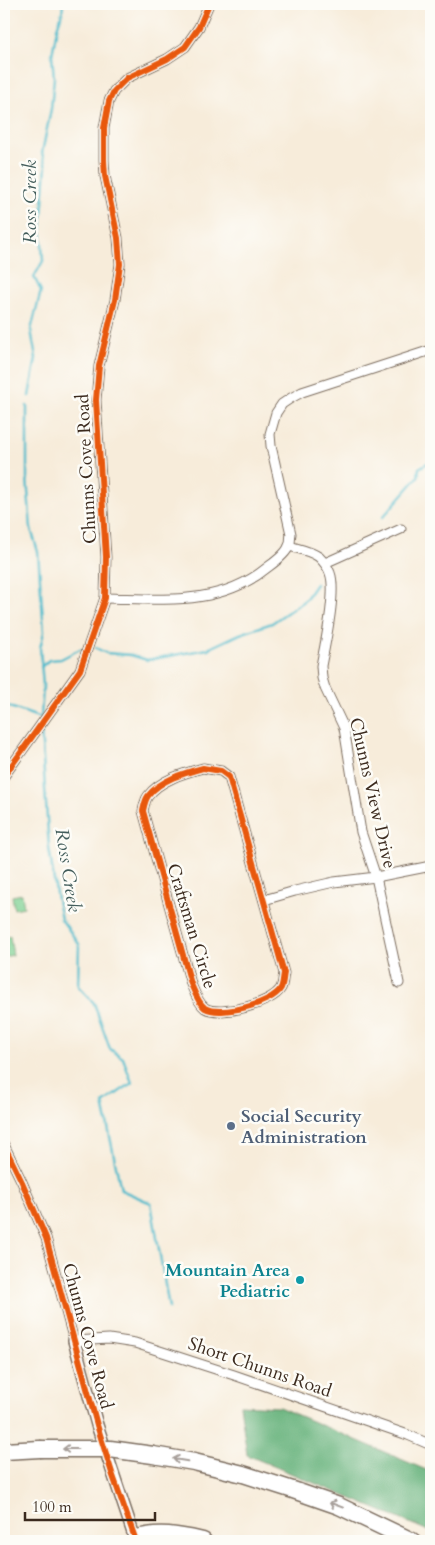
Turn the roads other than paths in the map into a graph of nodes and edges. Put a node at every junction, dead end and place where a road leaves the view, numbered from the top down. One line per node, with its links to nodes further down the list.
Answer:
1 (209, 4): 6 (street, Chunns Cove Road)
2 (431, 350): 4 (street)
3 (401, 529): 5 (street)
4 (289, 546): 5 (street); 6 (street)
5 (325, 563): 9 (street, Chunns View Drive)
6 (105, 598): 7 (street, Chunns Cove Road)
7 (4, 776)
8 (431, 866): 9 (street)
9 (376, 877): 10 (street); 11 (street, Chunns View Drive)
10 (264, 900): 10 (street, Craftsman Circle)
11 (399, 984)
12 (4, 1145): 13 (street, Chunns Cove Road)
13 (74, 1341): 14 (street, Short Chunns Road); 17 (street, Chunns Cove Road)
14 (431, 1445)
15 (4, 1451): 16 (highway, one-way to 15, bridge)
16 (380, 1526): 19 (highway); 20 (highway)
17 (135, 1539): 18 (highway)
18 (203, 1541)
19 (398, 1541)
20 (412, 1541)

